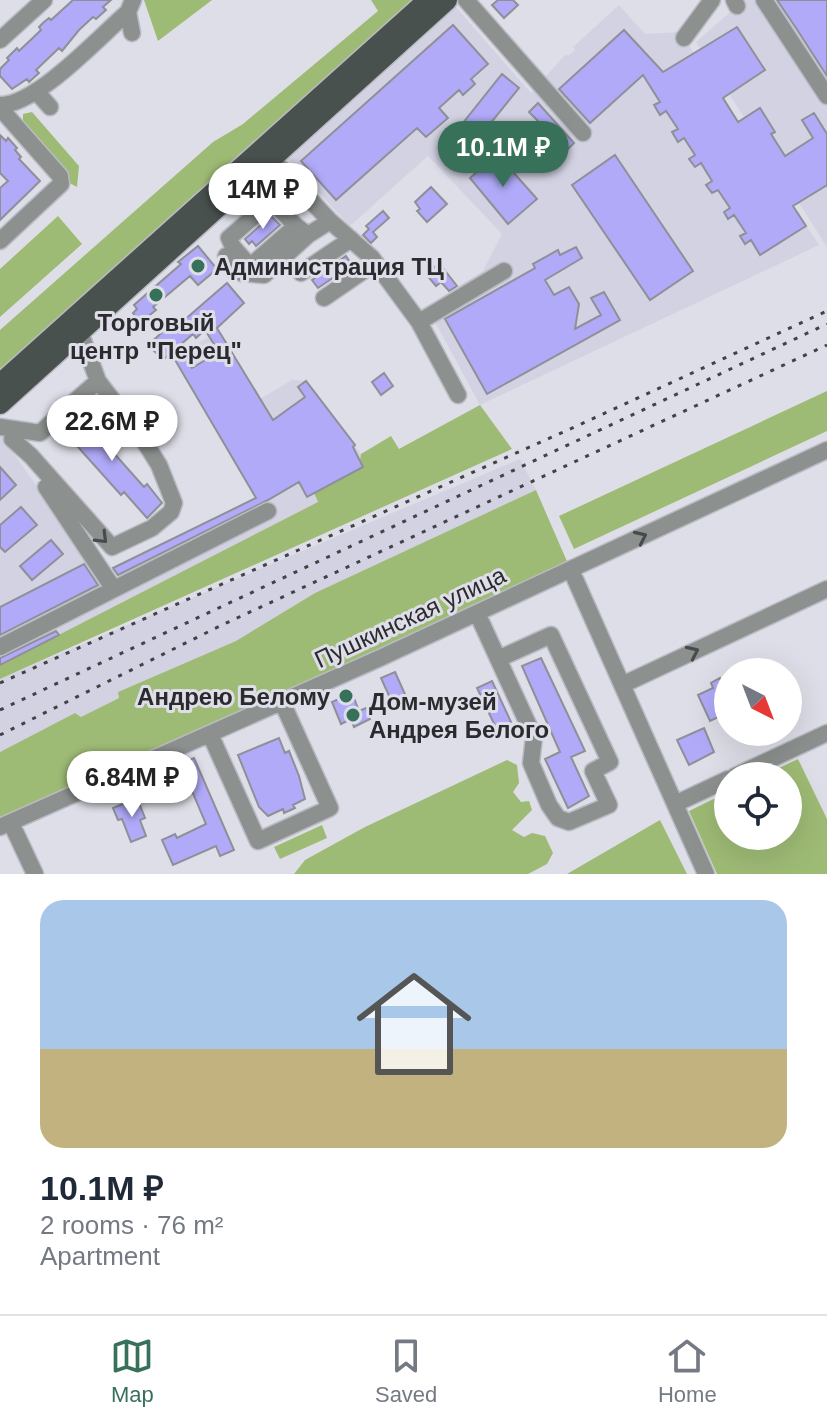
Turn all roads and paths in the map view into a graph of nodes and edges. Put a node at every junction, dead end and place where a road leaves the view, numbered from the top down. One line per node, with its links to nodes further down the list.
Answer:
1 (44, 0): 10 (street)
2 (428, 0): 28 (main road)
3 (447, 0): 16 (main road)
4 (466, 0): 15 (street)
5 (712, 0): 9 (street)
6 (764, 0): 12 (street)
7 (131, 6): 8 (street); 11 (street)
8 (132, 33)
9 (684, 38)
10 (0, 40)
11 (36, 91): 13 (street); 14 (street)
12 (827, 96)
13 (0, 107): 22 (street)
14 (50, 107)
15 (583, 133)
16 (272, 159): 17 (street); 28 (main road)
17 (293, 182): 18 (street); 19 (street)
18 (272, 201): 20 (street); 20 (street)
19 (330, 221): 20 (street); 21 (street)
20 (302, 231)
21 (351, 239): 23 (street); 25 (street)
22 (0, 241)
23 (375, 263): 26 (street); 27 (street)
24 (504, 271): 27 (street)
25 (301, 273)
26 (324, 298)
27 (419, 322): 31 (street)
28 (75, 327): 29 (street); 30 (main road); 32 (main road)
29 (98, 381): 33 (street); 33 (street, one-way to 29)
30 (0, 384)
31 (458, 395)
32 (0, 404)
33 (5, 431): 37 (street)
34 (827, 450): 36 (street, Пушкинская улица, one-way to 34)
35 (268, 511): 37 (street)
36 (571, 570): 39 (street, Пушкинская улица); 42 (street)
37 (113, 588): 40 (street)
38 (827, 589): 42 (street, one-way to 38)
39 (477, 613): 41 (street); 43 (street, Пушкинская улица)
40 (0, 647)
41 (498, 659): 41 (street)
42 (622, 685): 48 (street)
43 (282, 702): 45 (street, Пушкинская улица); 45 (street)
44 (827, 733): 46 (street)
45 (210, 734): 49 (street, Пушкинская улица)
46 (765, 762)
47 (714, 786): 48 (street)
48 (675, 804): 51 (street)
49 (6, 825): 50 (street)
50 (35, 874)
51 (706, 874)

